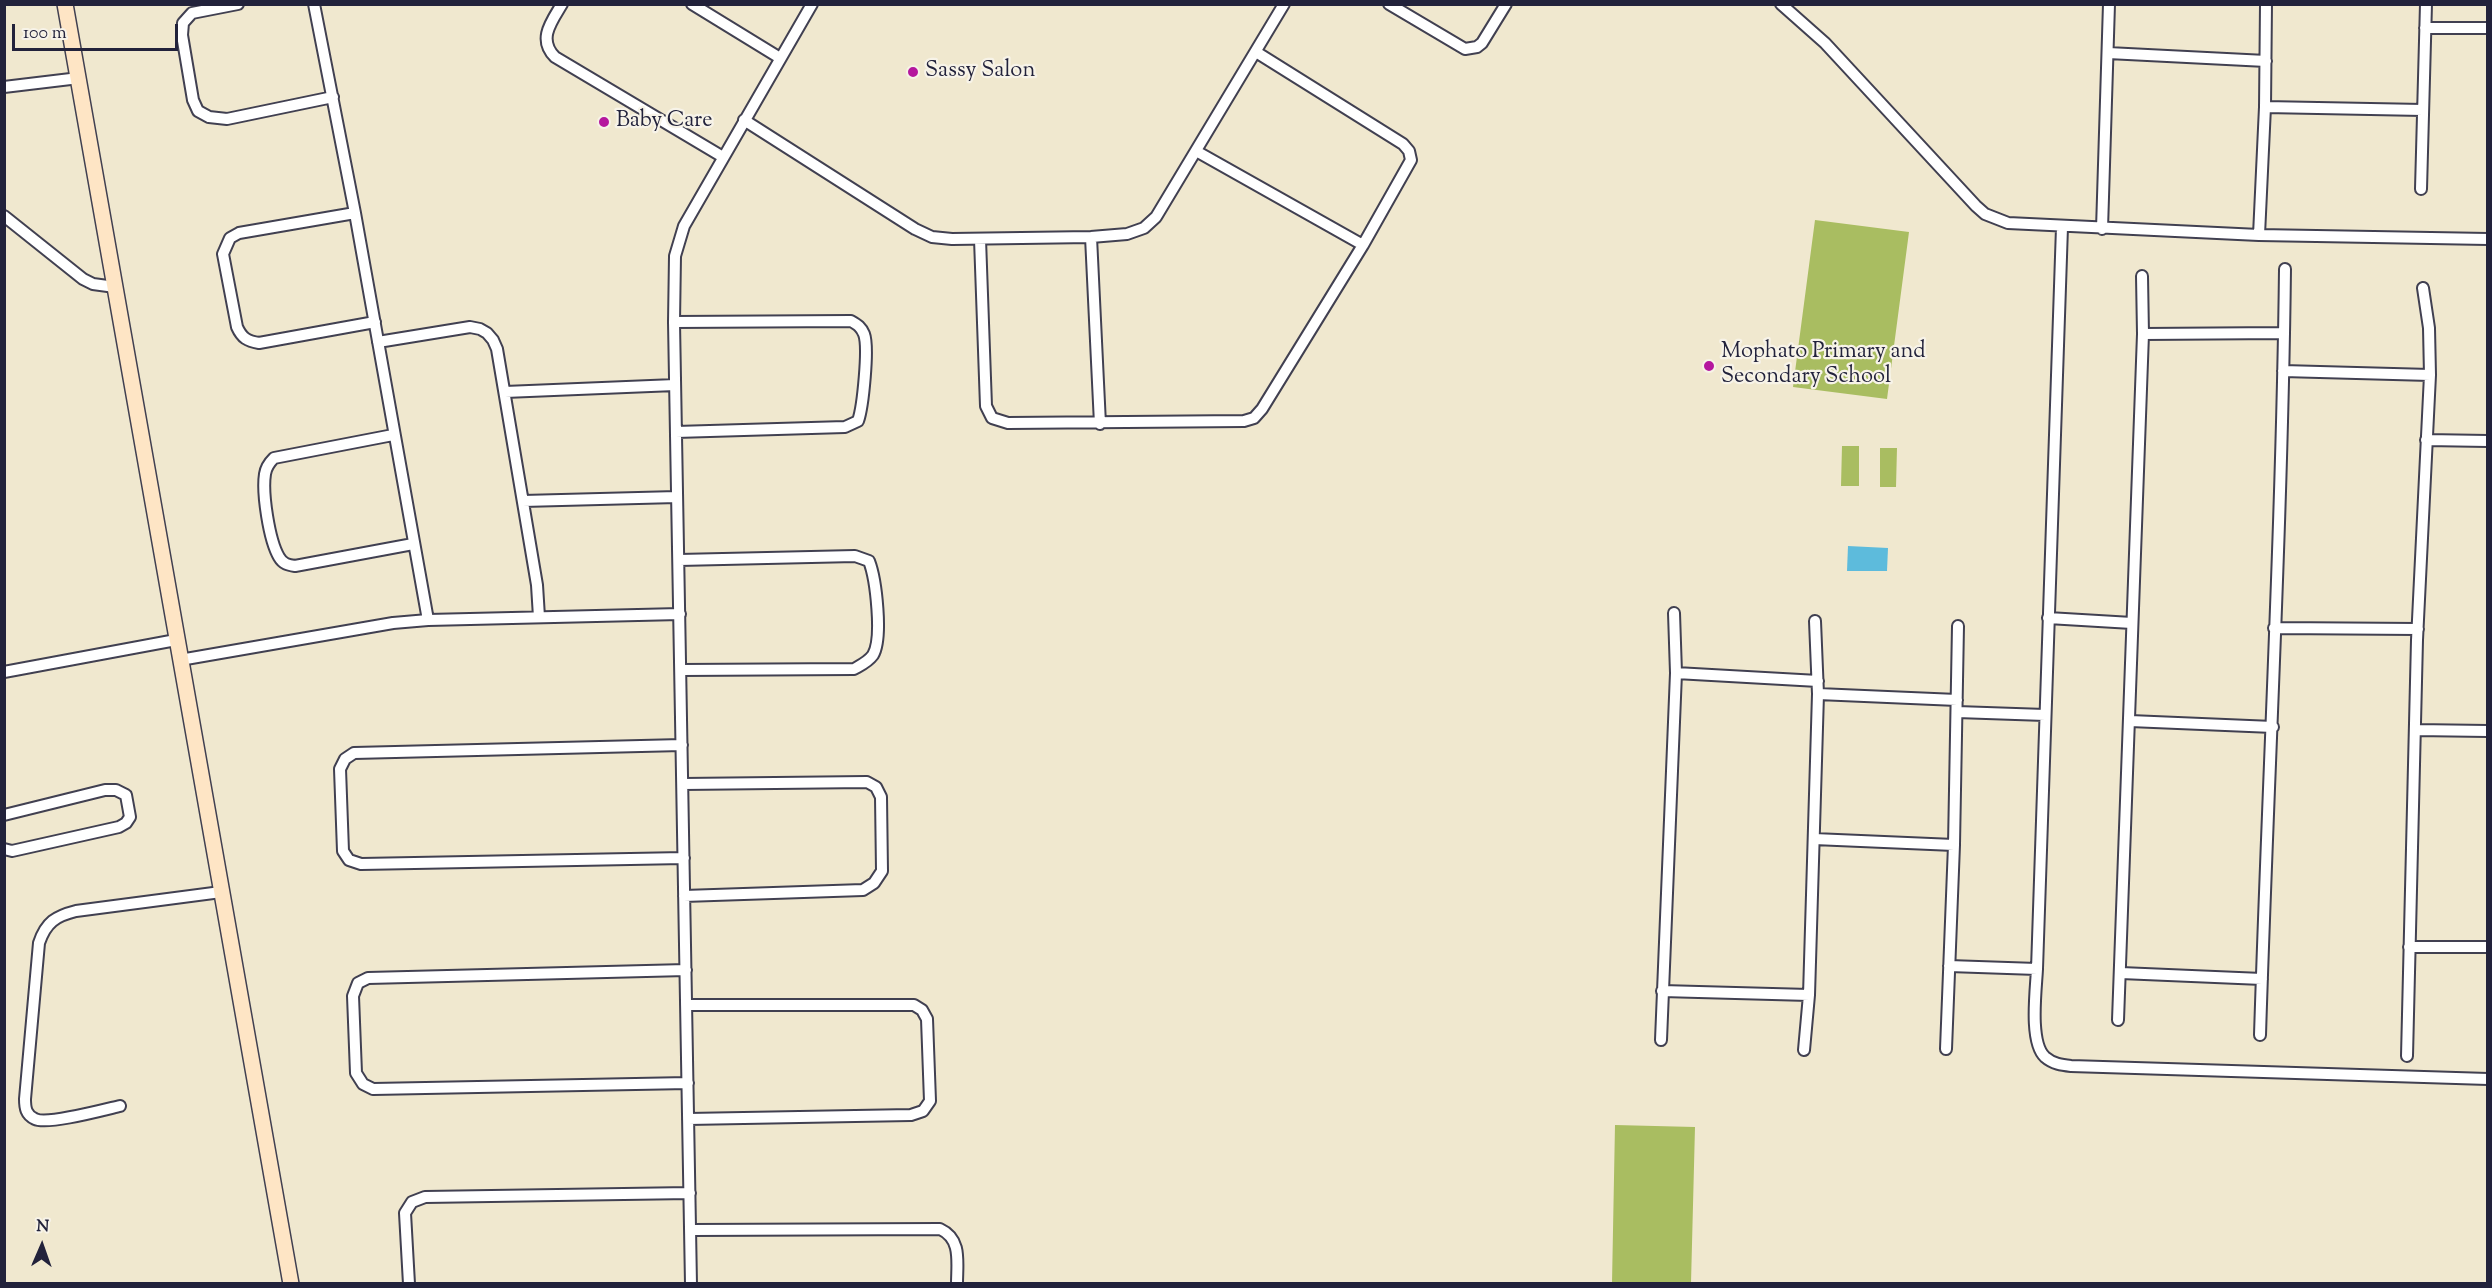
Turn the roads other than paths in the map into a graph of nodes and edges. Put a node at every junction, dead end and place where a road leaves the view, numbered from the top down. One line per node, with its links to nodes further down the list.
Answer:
1 (65, 4): 20 (street)
2 (238, 4): 22 (street)
3 (315, 4): 22 (street)
4 (562, 4): 27 (street)
5 (692, 4): 18 (street)
6 (812, 4): 18 (street)
7 (1389, 4): 8 (street)
8 (1506, 4)
9 (1780, 4): 31 (street)
10 (2109, 4): 17 (street)
11 (2266, 4): 19 (street)
12 (2426, 4): 14 (street)
13 (1278, 7): 16 (street)
14 (2425, 28): 15 (street); 24 (street)
15 (2487, 28)
16 (1257, 52): 26 (street); 37 (street)
17 (2109, 53): 19 (street); 32 (street)
18 (780, 58): 25 (street)
19 (2266, 61): 23 (street)
20 (78, 78): 21 (street); 40 (street)
21 (4, 87)
22 (333, 98): 29 (street)
23 (2265, 106): 24 (street); 33 (street)
24 (2423, 110): 28 (street)
25 (744, 120): 27 (street); 35 (street)
26 (1196, 151): 34 (street); 37 (street)
27 (723, 157): 43 (street)
28 (2421, 189)
29 (355, 213): 42 (street); 42 (street)
30 (4, 216): 40 (street)
31 (2061, 227): 32 (street); 63 (street)
32 (2102, 229): 33 (street)
33 (2259, 235): 36 (street)
34 (1091, 237): 35 (street); 51 (street)
35 (980, 239): 51 (street)
36 (2487, 239)
37 (1363, 245): 51 (street)
38 (2284, 269): 44 (street)
39 (2142, 276): 45 (street)
40 (115, 287): 70 (street)
41 (2423, 288): 48 (street)
42 (375, 322): 46 (street)
43 (674, 322): 49 (street); 52 (street)
44 (2284, 333): 45 (street); 47 (street)
45 (2143, 334): 66 (street)
46 (378, 342): 50 (street); 53 (street)
47 (2283, 371): 48 (street); 68 (street)
48 (2430, 375): 54 (street)
49 (675, 385): 50 (street); 52 (street)
50 (505, 392): 57 (street)
51 (1101, 424)
52 (676, 432): 56 (street)
53 (393, 435): 58 (street); 58 (street)
54 (2426, 440): 55 (street); 69 (street)
55 (2487, 441)
56 (677, 497): 57 (street); 59 (street)
57 (522, 501): 62 (street)
58 (413, 544): 64 (street)
59 (679, 560): 61 (street); 72 (street)
60 (1674, 613): 74 (street)
61 (681, 614): 62 (street); 72 (street)
62 (539, 617): 64 (street)
63 (2048, 618): 66 (street); 79 (street)
64 (428, 620): 71 (street)
65 (1815, 621): 75 (street)
66 (2132, 623): 80 (street)
67 (1958, 626): 77 (street)
68 (2274, 628): 69 (street); 81 (street)
69 (2418, 629): 82 (street)
70 (176, 640): 71 (street); 73 (street)
71 (180, 660): 91 (street)
72 (681, 670): 84 (street)
73 (4, 672)
74 (1676, 673): 75 (street); 100 (street)
75 (1818, 681): 76 (street)
76 (1818, 694): 77 (street); 87 (street)
77 (1957, 700): 78 (street)
78 (1957, 712): 79 (street); 88 (street)
79 (2045, 715): 96 (street)
80 (2130, 721): 81 (street); 98 (street)
81 (2273, 727): 99 (street)
82 (2415, 730): 83 (street); 93 (street)
83 (2487, 731)
84 (682, 746): 85 (street); 90 (street)
85 (682, 784): 90 (street); 92 (street)
86 (4, 815): 89 (street)
87 (1814, 839): 88 (street); 101 (street)
88 (1954, 845): 95 (street)
89 (4, 849)
90 (684, 858): 92 (street)
91 (221, 892): 111 (street); 115 (street)
92 (684, 896): 97 (street)
93 (2409, 947): 94 (street); 108 (street)
94 (2487, 947)
95 (1949, 966): 96 (street); 106 (street)
96 (2037, 969): 109 (street)
97 (686, 970): 102 (street); 110 (street)
98 (2121, 974): 99 (street); 103 (street)
99 (2262, 979): 104 (street)
100 (1662, 991): 101 (street); 105 (street)
101 (1809, 995): 107 (street)
102 (686, 1005): 110 (street); 112 (street)
103 (2118, 1020)
104 (2260, 1035)
105 (1661, 1040)
106 (1946, 1049)
107 (1804, 1050)
108 (2407, 1056)
109 (2487, 1079)
110 (688, 1083): 112 (street)
111 (120, 1106)
112 (688, 1119): 113 (street)
113 (690, 1194): 114 (street); 116 (street)
114 (691, 1230): 117 (street); 118 (street)
115 (291, 1284)
116 (410, 1284)
117 (691, 1284)
118 (957, 1284)

